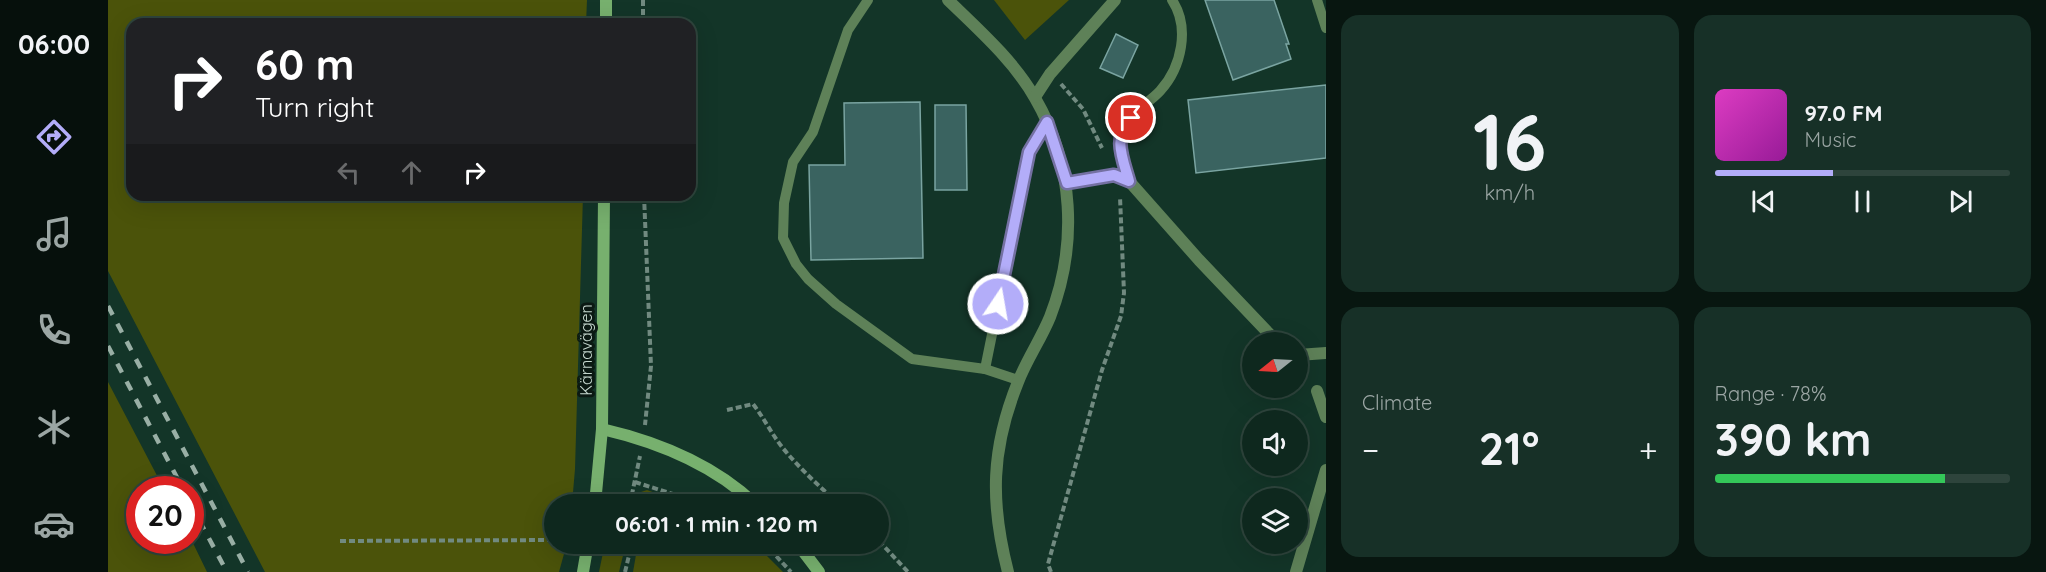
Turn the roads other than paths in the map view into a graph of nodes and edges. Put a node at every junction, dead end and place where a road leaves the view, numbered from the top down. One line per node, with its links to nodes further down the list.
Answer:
1 (606, 0): 7 (street)
2 (868, 0): 17 (lane)
3 (948, 0): 9 (street)
4 (1115, 0): 9 (street)
5 (1172, 0): 11 (lane)
6 (1317, 0): 8 (lane)
7 (606, 18)
8 (1326, 27)
9 (1035, 97): 10 (street)
10 (1047, 122): 12 (street); 17 (lane)
11 (1129, 181): 12 (street); 14 (street)
12 (1067, 183): 18 (street)
13 (603, 201): 21 (street, Kärnavägen)
14 (1267, 332)
15 (1326, 353): 16 (street)
16 (1308, 354)
17 (985, 369): 18 (lane)
18 (1018, 380): 29 (street)
19 (1317, 391): 20 (street)
20 (1326, 417)
21 (602, 429): 23 (street, Kärnavägen); 24 (street)
22 (1326, 470): 30 (street)
23 (596, 494)
24 (741, 494)
25 (586, 554): 27 (street)
26 (805, 554): 28 (street)
27 (583, 572)
28 (819, 572)
29 (1008, 572)
30 (1296, 572)

